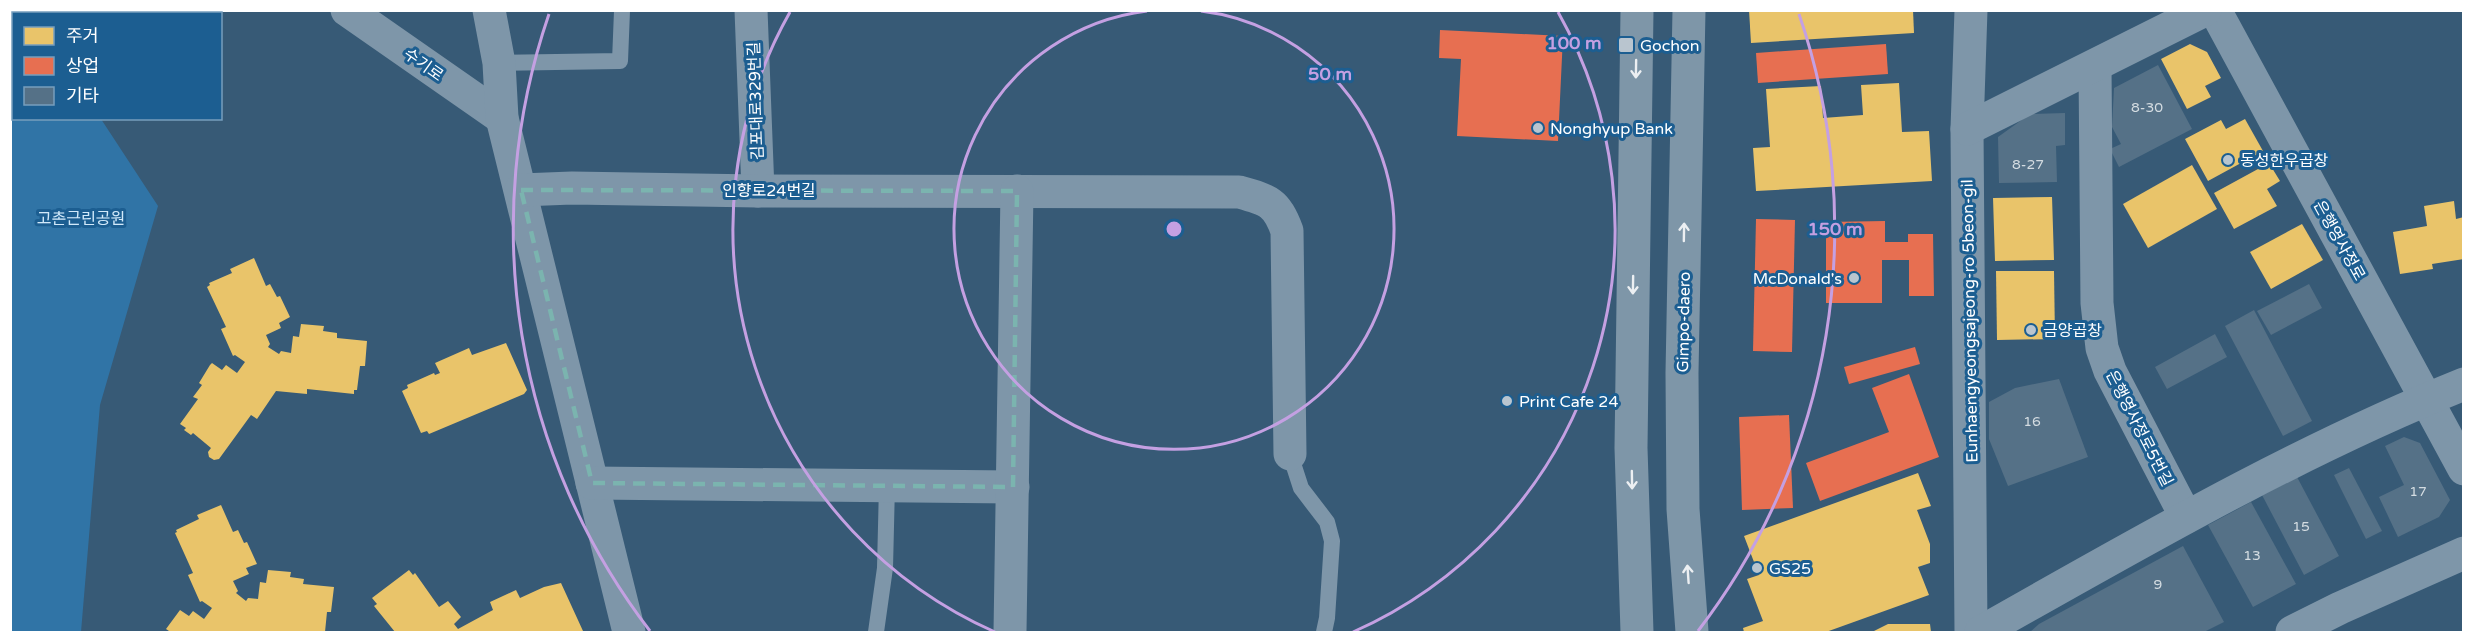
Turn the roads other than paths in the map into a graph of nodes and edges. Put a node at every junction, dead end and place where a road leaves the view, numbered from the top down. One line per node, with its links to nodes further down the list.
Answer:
1 (347, 10): 12 (street, 수기로)
2 (489, 10): 10 (street)
3 (751, 10): 15 (street, 김포대로329번길)
4 (1637, 10): 30 (main road, one-way to 30)
5 (1689, 10): 31 (main road, Gimpo-daero, one-way to 5)
6 (1971, 10): 13 (street, Eunhaengyeongsajeong-ro 5beon-gil)
7 (2205, 10): 11 (street)
8 (2215, 10): 18 (street, 은행영사정로)
9 (622, 11): 10 (lane)
10 (500, 63): 12 (street)
11 (2095, 67): 13 (street); 24 (street, 은행영사정로5번길)
12 (502, 118): 14 (street)
13 (1967, 129): 32 (street, Eunhaengyeongsajeong-ro 5beon-gil)
14 (521, 190): 15 (street, 인향로24번길); 21 (street)
15 (759, 191): 16 (street, 인향로24번길)
16 (1017, 191): 19 (street, 인향로24번길); 23 (street)
17 (2463, 384): 18 (street)
18 (2426, 399): 20 (street, 은행영사정로); 24 (street)
19 (1290, 454): 29 (lane)
20 (2463, 469)
21 (592, 483): 22 (street); 26 (street)
22 (887, 485): 23 (street); 27 (lane)
23 (1013, 487): 28 (street)
24 (2186, 517): 33 (street)
25 (2463, 553): 34 (street)
26 (629, 633)
27 (876, 633)
28 (1010, 633)
29 (1324, 633)
30 (1637, 633)
31 (1692, 633)
32 (1971, 633)
33 (1981, 633)
34 (2292, 633)

